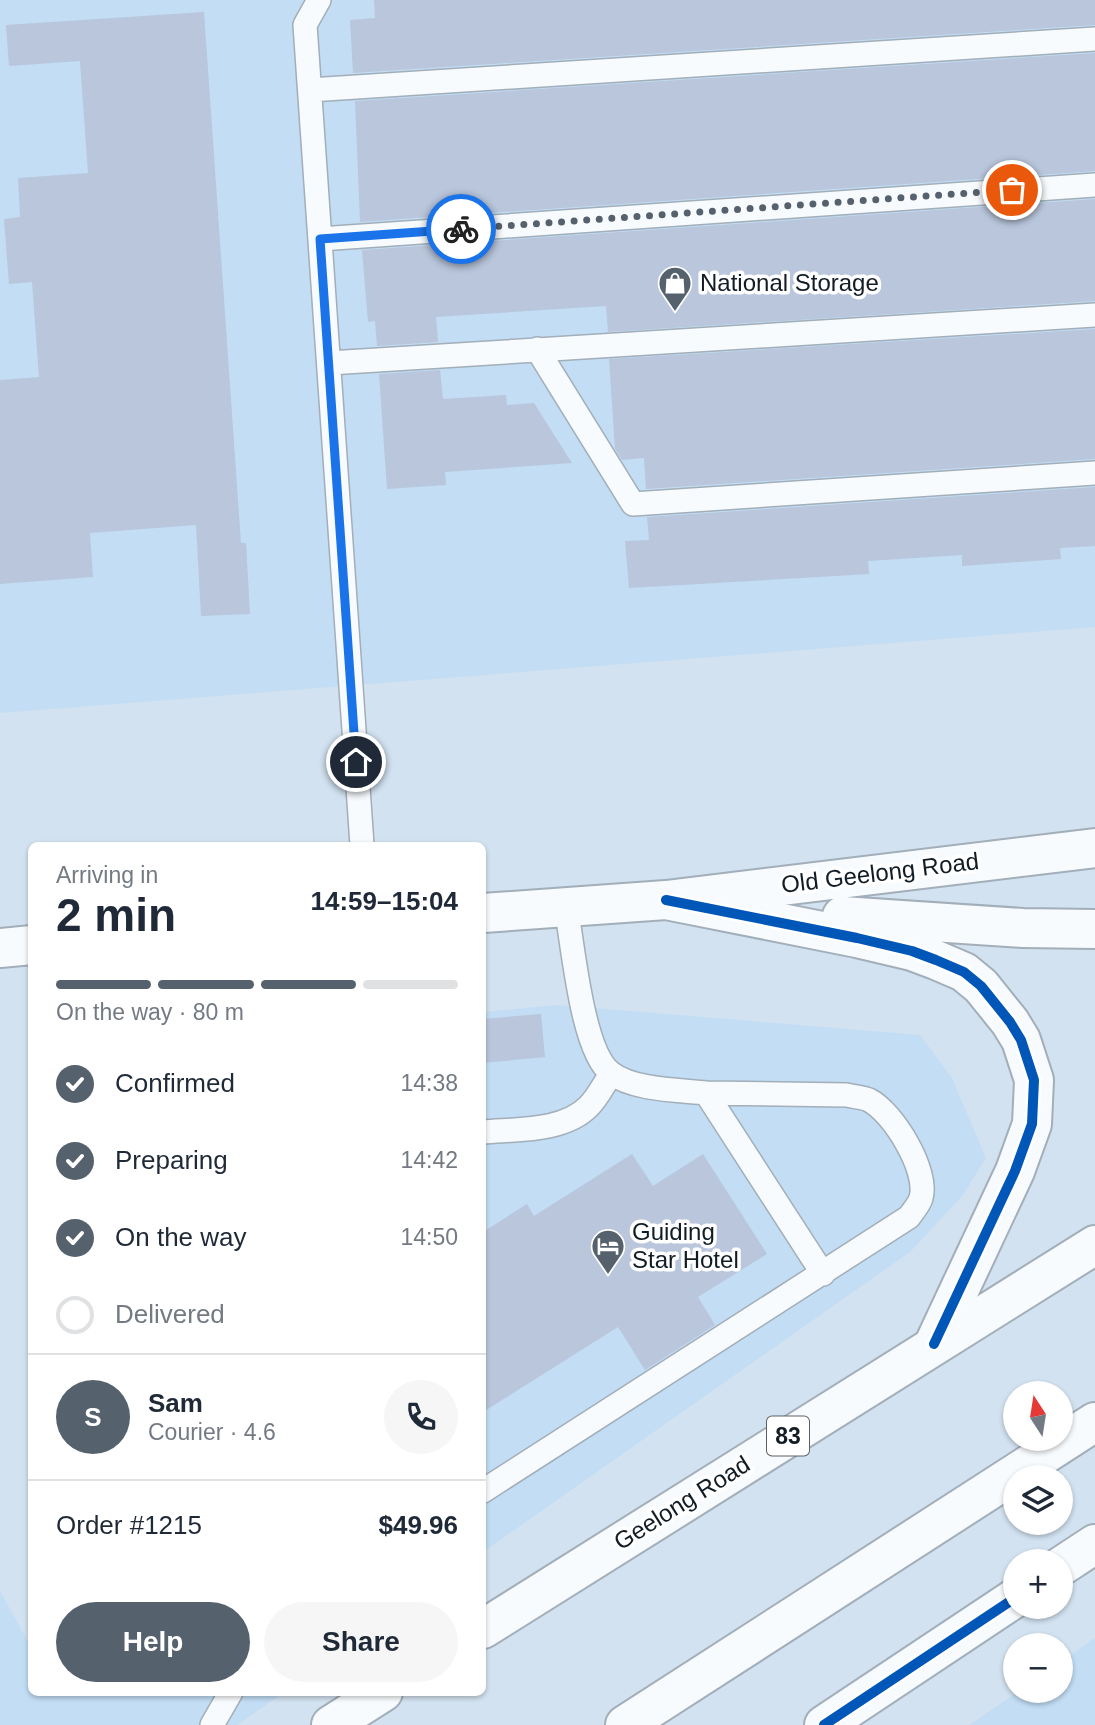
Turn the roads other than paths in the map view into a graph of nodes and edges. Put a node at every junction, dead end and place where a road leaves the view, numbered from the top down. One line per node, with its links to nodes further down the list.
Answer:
1 (319, 0): 3 (lane)
2 (1095, 38): 3 (lane)
3 (310, 90): 5 (lane)
4 (1095, 184): 5 (lane)
5 (320, 239): 8 (lane)
6 (1095, 315): 7 (lane)
7 (537, 349): 8 (lane); 9 (lane)
8 (329, 363): 10 (lane)
9 (1095, 473)
10 (362, 842)
11 (1095, 848): 12 (main road, Old Geelong Road)
12 (666, 900): 13 (main road, Old Geelong Road); 15 (main road, Old Geelong Road); 23 (main road)
13 (566, 907): 14 (main road, Old Geelong Road); 18 (lane)
14 (486, 913)
15 (1095, 929)
16 (28, 945): 17 (main road)
17 (0, 948)
18 (611, 1073): 19 (lane); 20 (lane)
19 (706, 1093): 22 (lane); 22 (lane)
20 (486, 1132)
21 (1095, 1245): 23 (main road, Geelong Road / 83)
22 (823, 1274): 25 (lane)
23 (934, 1345): 29 (main road, Geelong Road / 83)
24 (1095, 1422): 34 (main road)
25 (486, 1489)
26 (1095, 1544): 27 (main road)
27 (1073, 1558)
28 (1003, 1606): 35 (main road)
29 (486, 1627)
30 (229, 1696): 32 (lane)
31 (377, 1696): 33 (main road)
32 (212, 1725)
33 (331, 1725)
34 (625, 1725)
35 (824, 1725)

